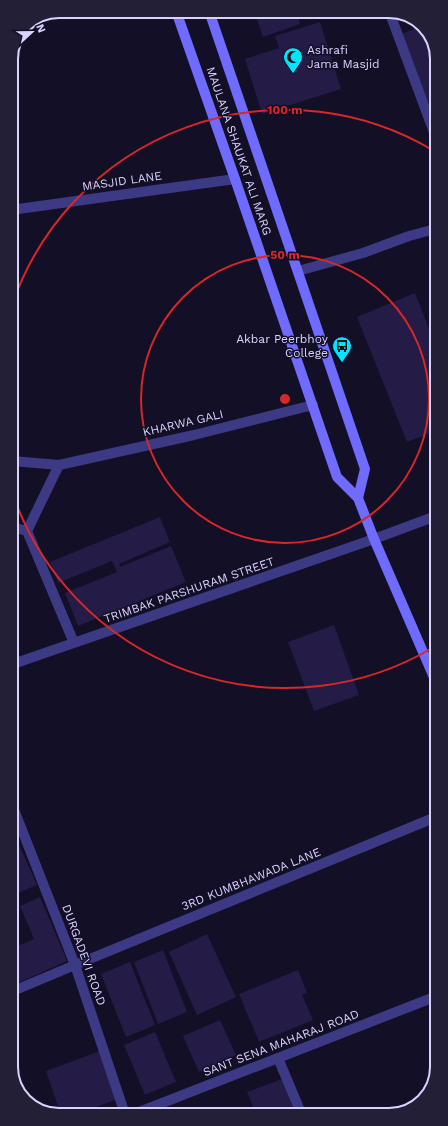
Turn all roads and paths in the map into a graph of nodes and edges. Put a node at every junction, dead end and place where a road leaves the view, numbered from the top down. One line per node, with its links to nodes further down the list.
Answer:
1 (178, 18): 5 (main road, MAULANA SHAUKAT ALI MARG)
2 (211, 18): 8 (main road, MAULANA SHAUKAT ALI MARG)
3 (392, 18): 4 (street)
4 (430, 122)
5 (235, 179): 6 (street, MASJID LANE); 9 (main road, MAULANA SHAUKAT ALI MARG)
6 (18, 209)
7 (430, 230): 8 (street)
8 (298, 271): 12 (main road, MAULANA SHAUKAT ALI MARG)
9 (313, 405): 11 (street, KHARWA GALI); 12 (main road, MAULANA SHAUKAT ALI MARG)
10 (18, 461): 11 (street, KHARWA GALI)
11 (59, 464): 15 (street)
12 (358, 498): 16 (main road, MAULANA SHAUKAT ALI MARG)
13 (430, 518): 16 (street, TRIMBAK PARSHURAM STREET)
14 (18, 528): 15 (street)
15 (27, 530): 17 (street)
16 (374, 540): 17 (street, TRIMBAK PARSHURAM STREET); 19 (main road, MAULANA SHAUKAT ALI MARG)
17 (74, 643): 18 (street, TRIMBAK PARSHURAM STREET)
18 (18, 662)
19 (430, 668)
20 (430, 819): 22 (street, 3RD KUMBHAWADA LANE)
21 (18, 829): 22 (street, DURGADEVI ROAD)
22 (75, 964): 23 (street, 3RD KUMBHAWADA LANE); 26 (street, DURGADEVI ROAD)
23 (18, 990)
24 (430, 999): 25 (street, SANT SENA MAHARAJ ROAD)
25 (278, 1058): 27 (street, SANT SENA MAHARAJ ROAD); 28 (street)
26 (123, 1108)
27 (149, 1108)
28 (299, 1108)

